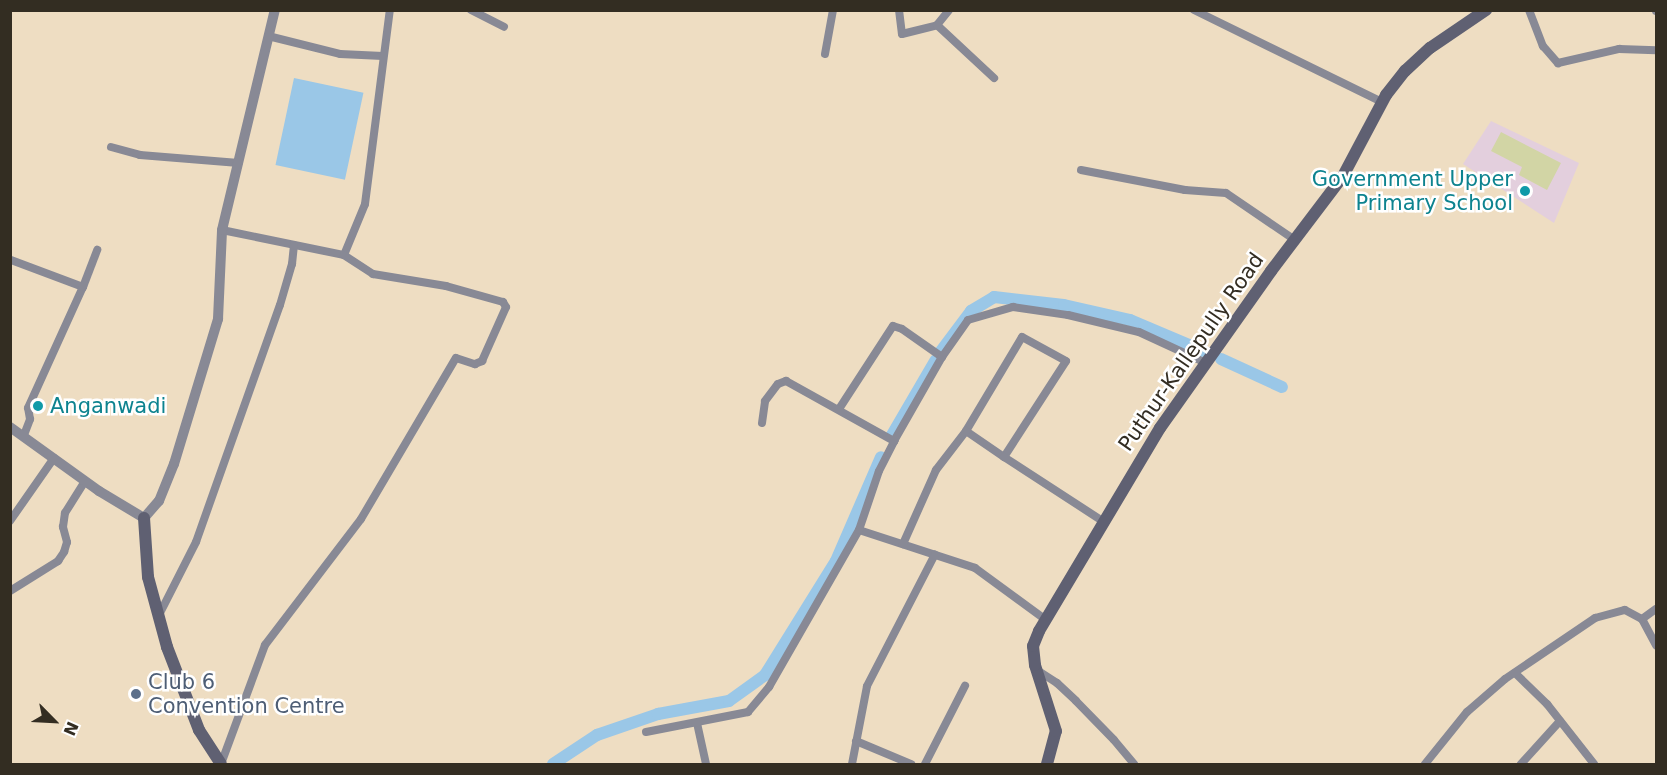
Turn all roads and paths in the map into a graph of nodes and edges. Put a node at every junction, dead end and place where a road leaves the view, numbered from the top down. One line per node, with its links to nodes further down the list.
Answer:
1 (275, 10): 12 (street)
2 (390, 10): 15 (street)
3 (471, 10): 11 (street)
4 (832, 10): 14 (street)
5 (899, 10): 10 (street)
6 (949, 10): 10 (street)
7 (1194, 10): 17 (street)
8 (1529, 10): 13 (street)
9 (1481, 12): 17 (main road, Puthur-Kallepully Road)
10 (937, 25): 16 (street)
11 (504, 27)
12 (268, 36): 15 (street); 19 (street)
13 (1656, 50)
14 (825, 54)
15 (383, 56): 25 (street)
16 (994, 78)
17 (1382, 102): 22 (main road, Puthur-Kallepully Road)
18 (111, 147): 19 (street)
19 (239, 163): 21 (street)
20 (1081, 170): 22 (street)
21 (222, 230): 23 (street); 39 (street)
22 (1295, 240): 29 (main road, Puthur-Kallepully Road)
23 (294, 245): 25 (street); 47 (street)
24 (96, 249): 27 (street)
25 (344, 255): 58 (street)
26 (11, 260): 27 (street)
27 (83, 288): 34 (street)
28 (942, 357): 29 (street); 30 (street); 35 (street)
29 (1206, 363): 41 (main road, Puthur-Kallepully Road)
30 (839, 409): 31 (street); 35 (street)
31 (762, 423)
32 (10, 427): 34 (street)
33 (966, 431): 37 (street); 37 (street); 43 (street)
34 (24, 435): 36 (street)
35 (894, 441): 42 (street)
36 (54, 458): 38 (street); 40 (street)
37 (1004, 458): 41 (street)
38 (85, 481): 39 (street); 45 (street)
39 (144, 518): 47 (main road)
40 (10, 521)
41 (1104, 522): 49 (main road, Puthur-Kallepully Road)
42 (859, 530): 43 (street); 55 (street)
43 (903, 544): 44 (street)
44 (935, 554): 49 (street); 57 (street)
45 (10, 591)
46 (1656, 609): 48 (street)
47 (159, 615): 58 (main road)
48 (1642, 619): 50 (street); 52 (street)
49 (1046, 620): 51 (main road, Puthur-Kallepully Road)
50 (1656, 645)
51 (1037, 670): 63 (main road, Puthur-Kallepully Road); 64 (street)
52 (1515, 673): 54 (street); 65 (street)
53 (965, 686): 62 (street)
54 (1560, 721): 66 (street); 67 (street)
55 (697, 723): 56 (street); 59 (street)
56 (646, 732)
57 (856, 741): 60 (street); 61 (street)
58 (221, 764)
59 (706, 765)
60 (852, 765)
61 (911, 765)
62 (925, 765)
63 (1047, 765)
64 (1134, 765)
65 (1425, 765)
66 (1521, 765)
67 (1594, 765)

